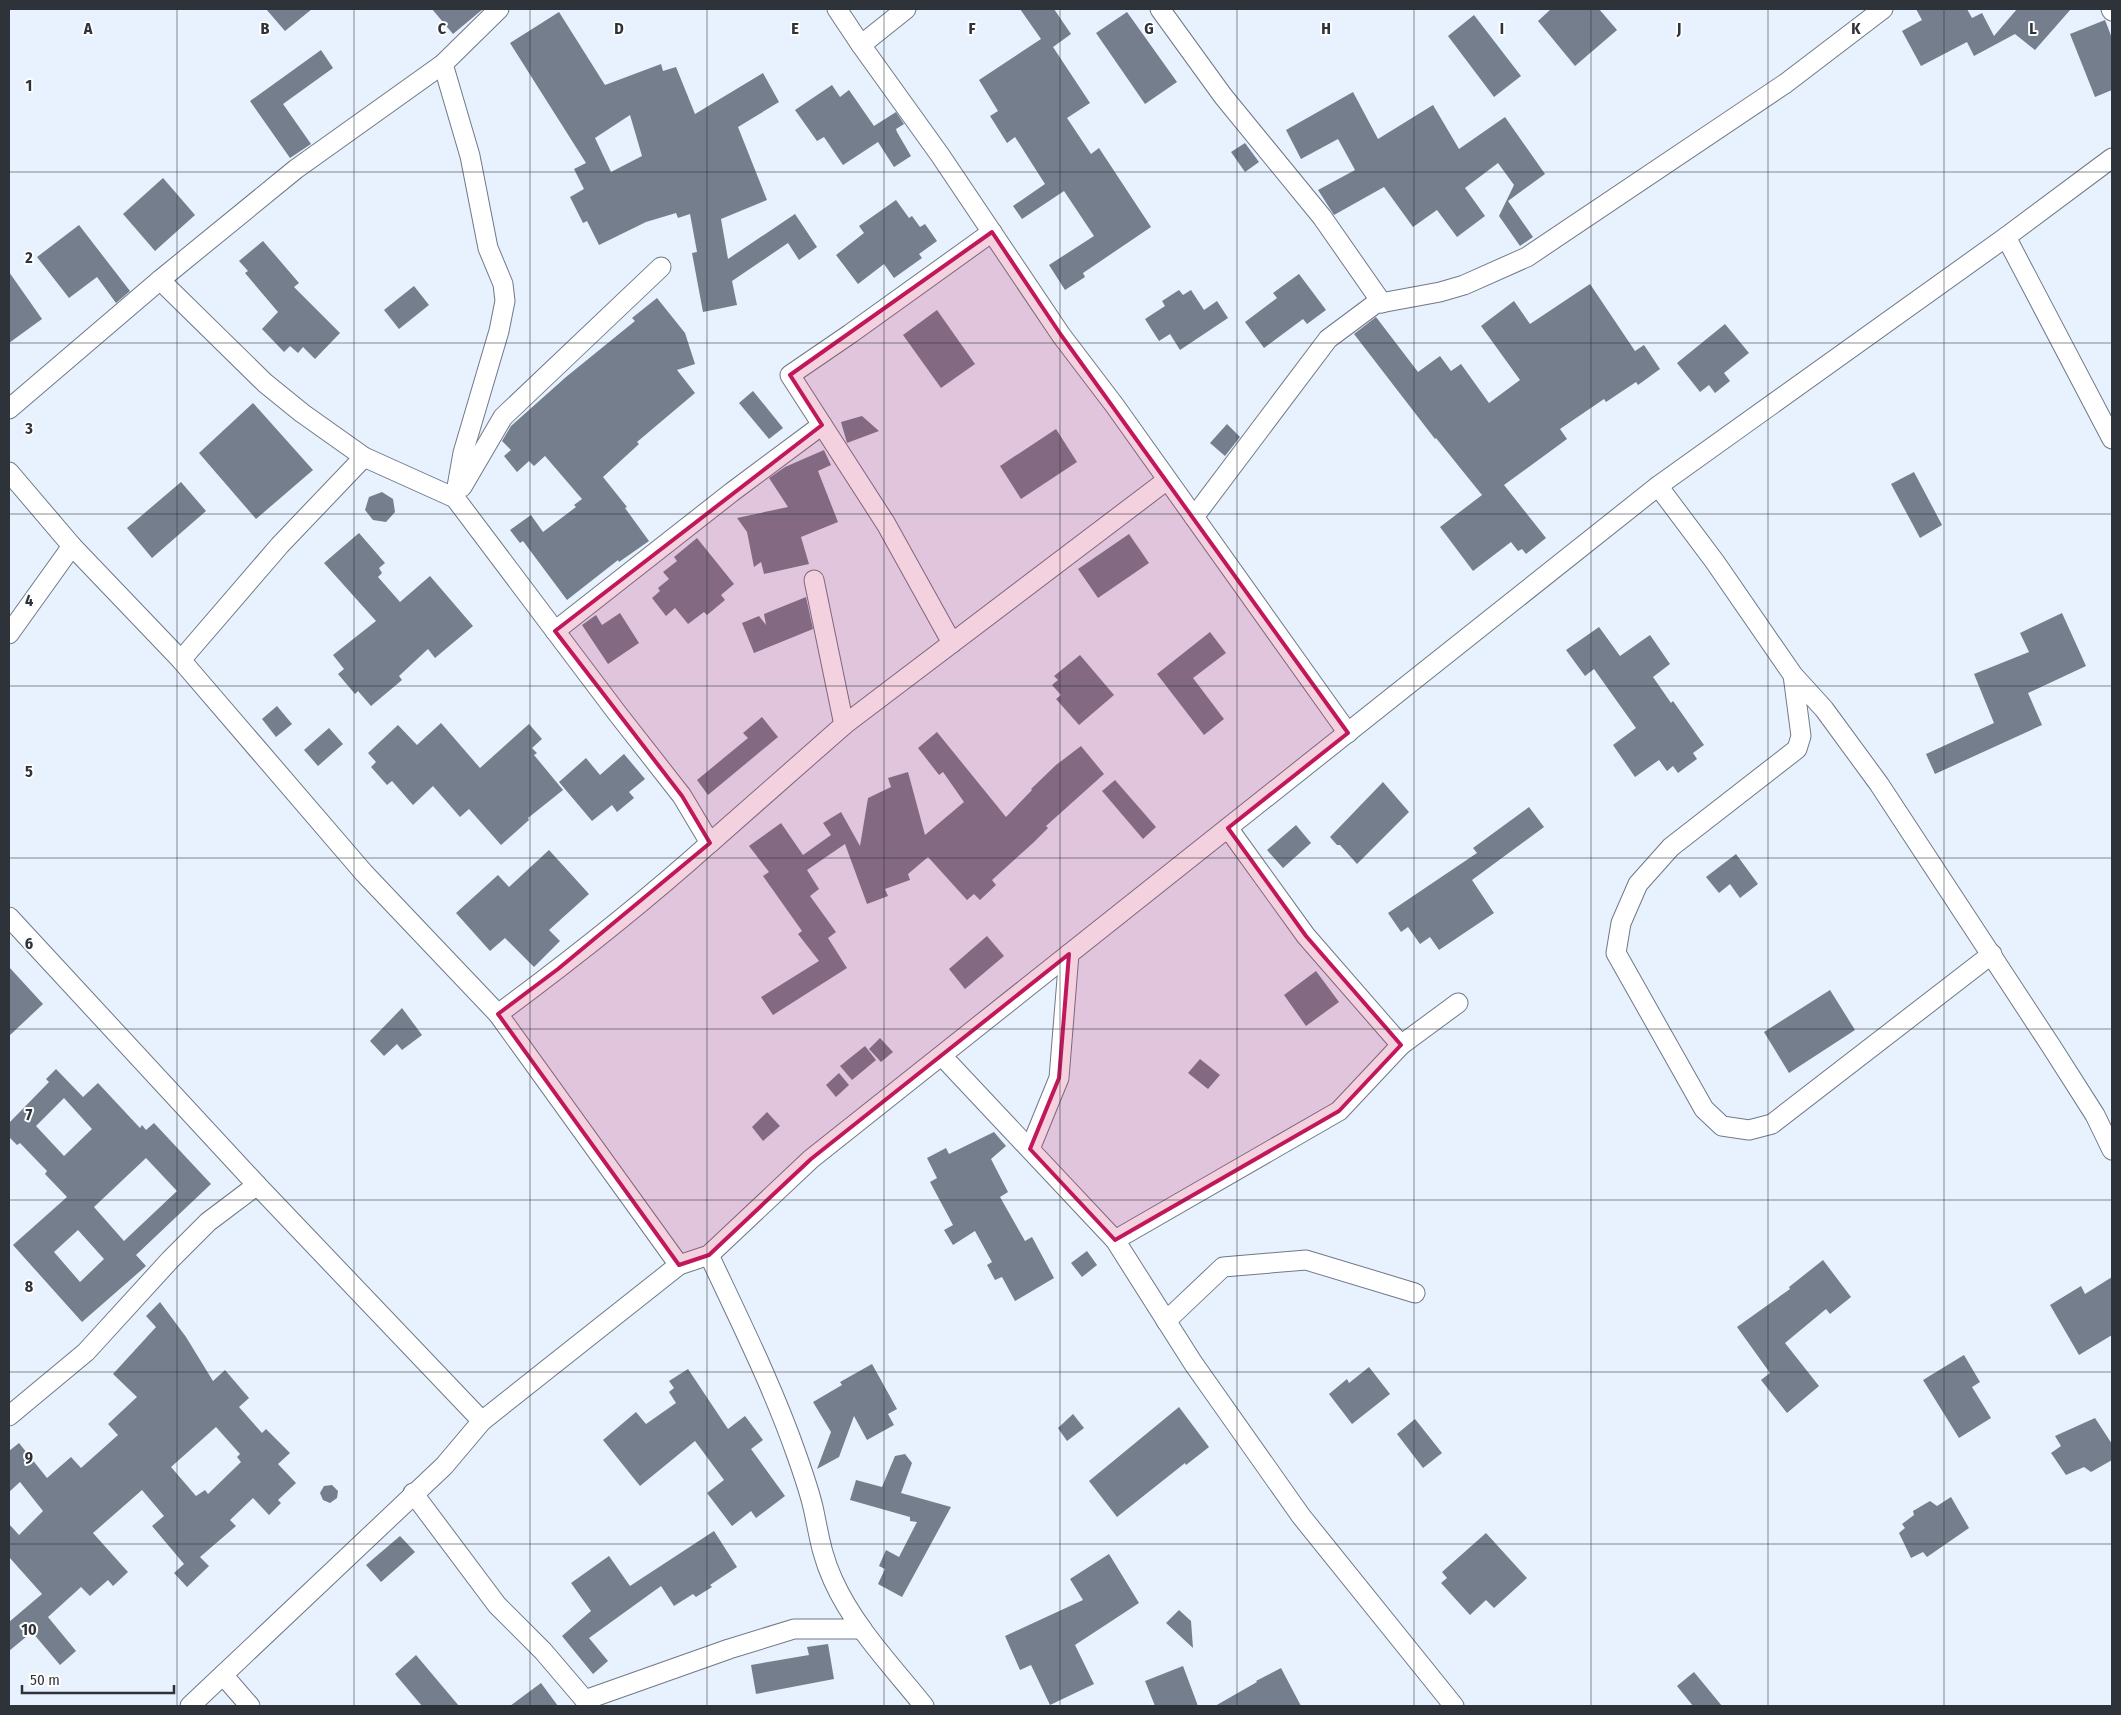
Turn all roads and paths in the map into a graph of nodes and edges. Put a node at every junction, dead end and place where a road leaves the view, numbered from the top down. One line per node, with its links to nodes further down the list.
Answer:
1 (499, 9): 8 (street)
2 (837, 9): 7 (street)
3 (906, 9): 7 (street)
4 (1160, 9): 14 (street)
5 (1883, 9): 6 (street)
6 (1857, 16): 14 (street)
7 (861, 45): 10 (street)
8 (443, 64): 13 (street); 22 (street)
9 (2112, 158): 11 (street)
10 (992, 232): 16 (street); 20 (street)
11 (2006, 237): 17 (street); 21 (street)
12 (661, 267): 22 (street)
13 (160, 280): 15 (street); 18 (street)
14 (1382, 303): 23 (street)
15 (9, 409)
16 (822, 425): 26 (street); 28 (street)
17 (2112, 438)
18 (364, 457): 22 (street); 29 (street)
19 (9, 472): 24 (street)
20 (1167, 480): 23 (street); 28 (street)
21 (1658, 486): 30 (street); 32 (street)
22 (455, 498): 26 (street)
23 (1194, 517): 32 (street)
24 (72, 546): 27 (street); 29 (street)
25 (814, 580): 31 (street)
26 (555, 631): 34 (street)
27 (9, 634)
28 (952, 643): 31 (street)
29 (181, 660): 39 (street)
30 (1793, 675): 37 (street); 37 (street)
31 (844, 725): 34 (street)
32 (1348, 733): 33 (street)
33 (1228, 828): 36 (street); 40 (street)
34 (710, 843): 39 (street)
35 (9, 917): 44 (street)
36 (1070, 954): 41 (street); 42 (street)
37 (1992, 954): 43 (street)
38 (1458, 1003): 40 (street)
39 (498, 1014): 47 (street)
40 (1401, 1045): 45 (street)
41 (942, 1056): 42 (street); 46 (street)
42 (1030, 1149): 45 (street)
43 (2112, 1150)
44 (256, 1185): 50 (street); 51 (street)
45 (1114, 1240): 49 (street)
46 (709, 1255): 47 (street); 53 (street)
47 (679, 1265): 51 (street)
48 (1415, 1293): 49 (street)
49 (1166, 1320): 59 (street)
50 (9, 1416)
51 (482, 1421): 52 (street)
52 (414, 1493): 54 (street); 55 (street)
53 (862, 1629): 55 (street); 58 (street)
54 (223, 1675): 56 (street); 57 (street)
55 (588, 1703)
56 (190, 1706)
57 (250, 1706)
58 (924, 1706)
59 (1454, 1706)

